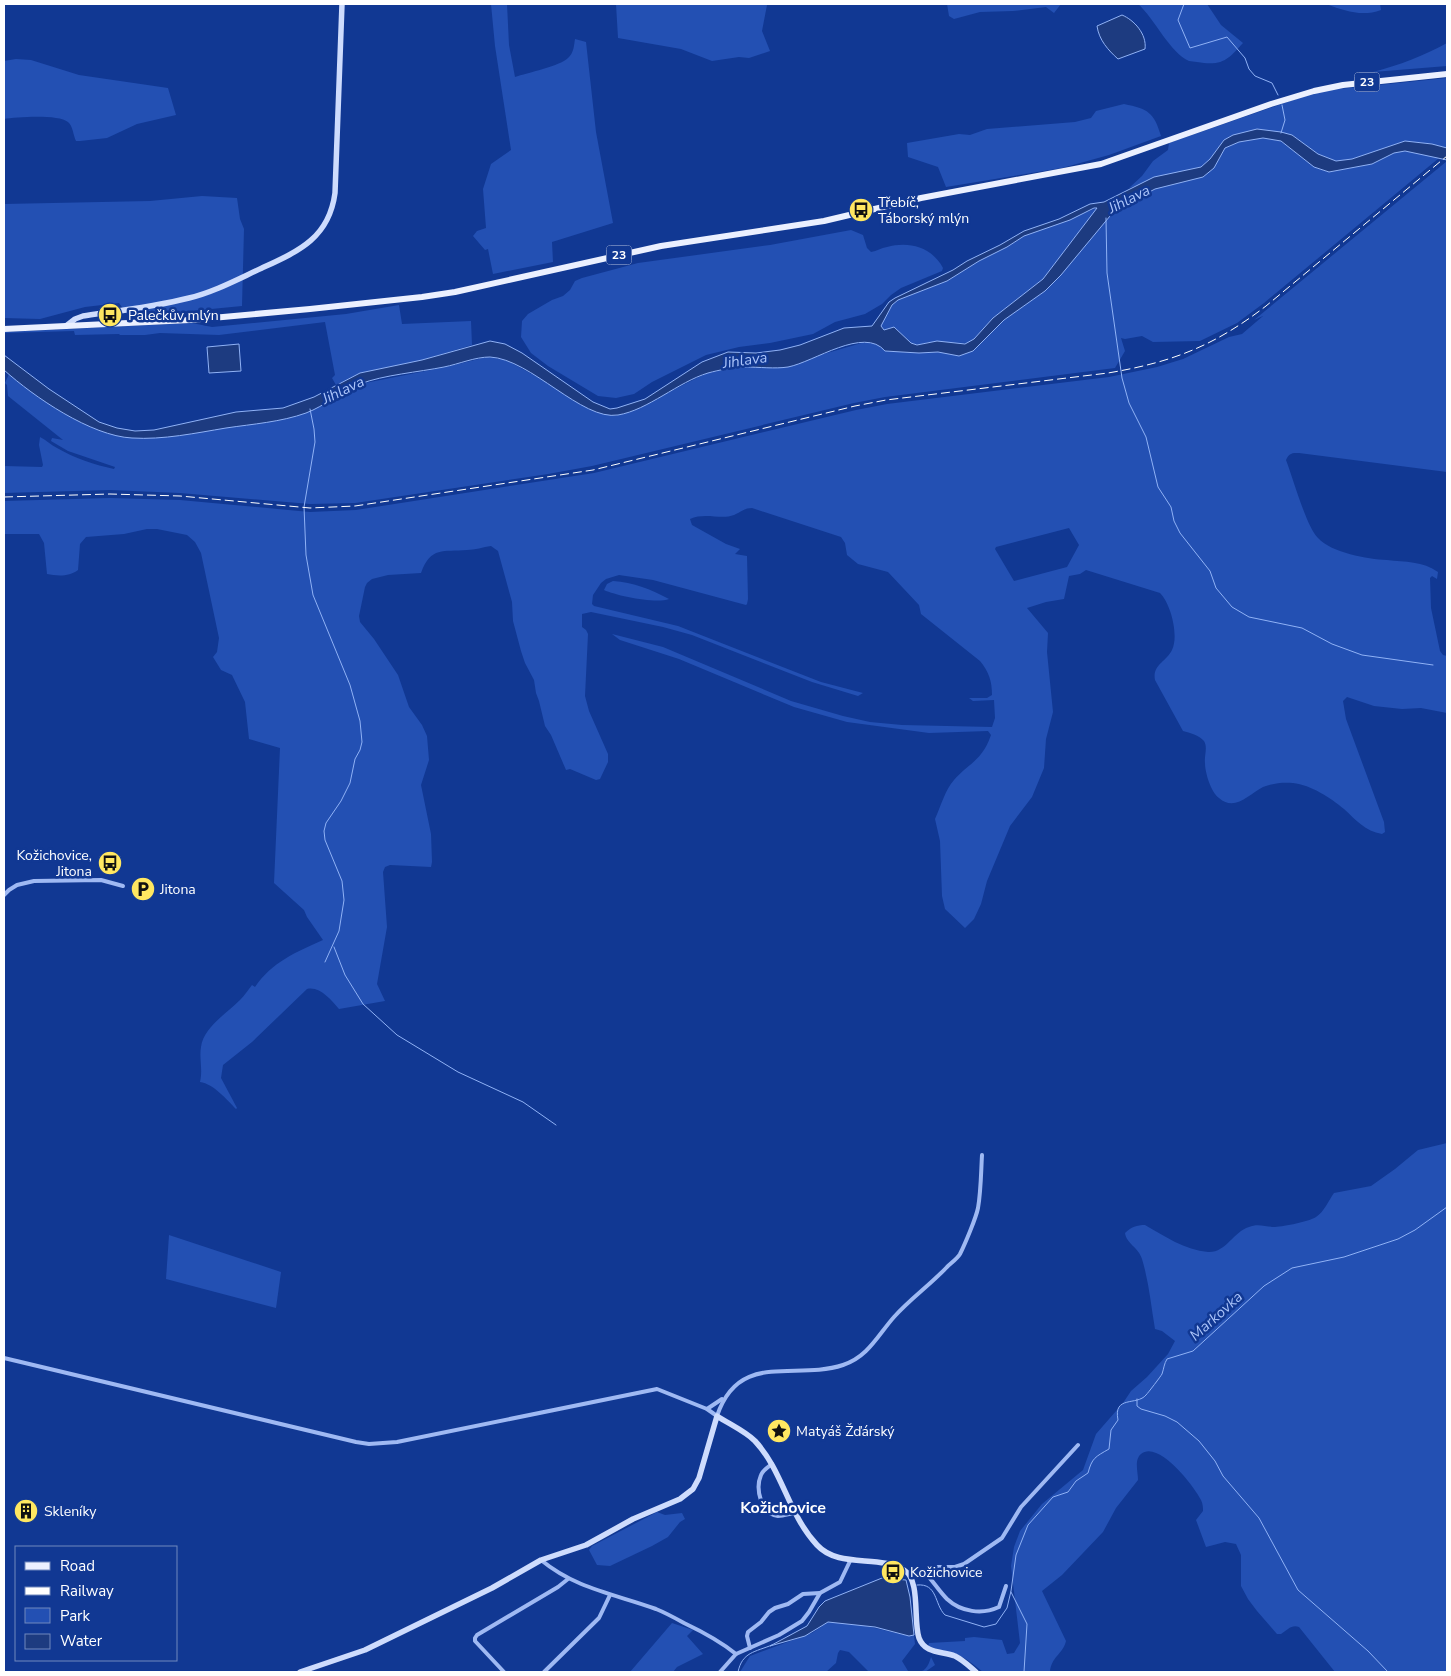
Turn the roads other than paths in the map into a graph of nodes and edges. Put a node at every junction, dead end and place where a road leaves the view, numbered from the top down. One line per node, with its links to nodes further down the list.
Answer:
1 (342, 4): 3 (street)
2 (1447, 74): 3 (main road, 23)
3 (66, 326): 4 (main road, 23)
4 (4, 329)
5 (123, 886): 6 (street)
6 (4, 895)
7 (982, 1155): 9 (street)
8 (4, 1358): 10 (street)
9 (722, 1399): 10 (street); 11 (street)
10 (707, 1409): 11 (street)
11 (717, 1416): 13 (street); 16 (street)
12 (1078, 1445): 17 (street)
13 (772, 1464): 14 (street); 14 (street)
14 (794, 1513): 15 (street)
15 (851, 1559): 18 (street); 21 (street)
16 (541, 1560): 19 (street); 25 (street)
17 (923, 1571): 18 (street); 20 (street)
18 (908, 1573): 29 (street)
19 (568, 1579): 22 (street); 26 (street)
20 (1006, 1586)
21 (820, 1594): 23 (street); 23 (street)
22 (610, 1595): 24 (street); 27 (street)
23 (750, 1648): 24 (street)
24 (736, 1654): 28 (street)
25 (300, 1672)
26 (504, 1672)
27 (544, 1672)
28 (720, 1672)
29 (976, 1672)

